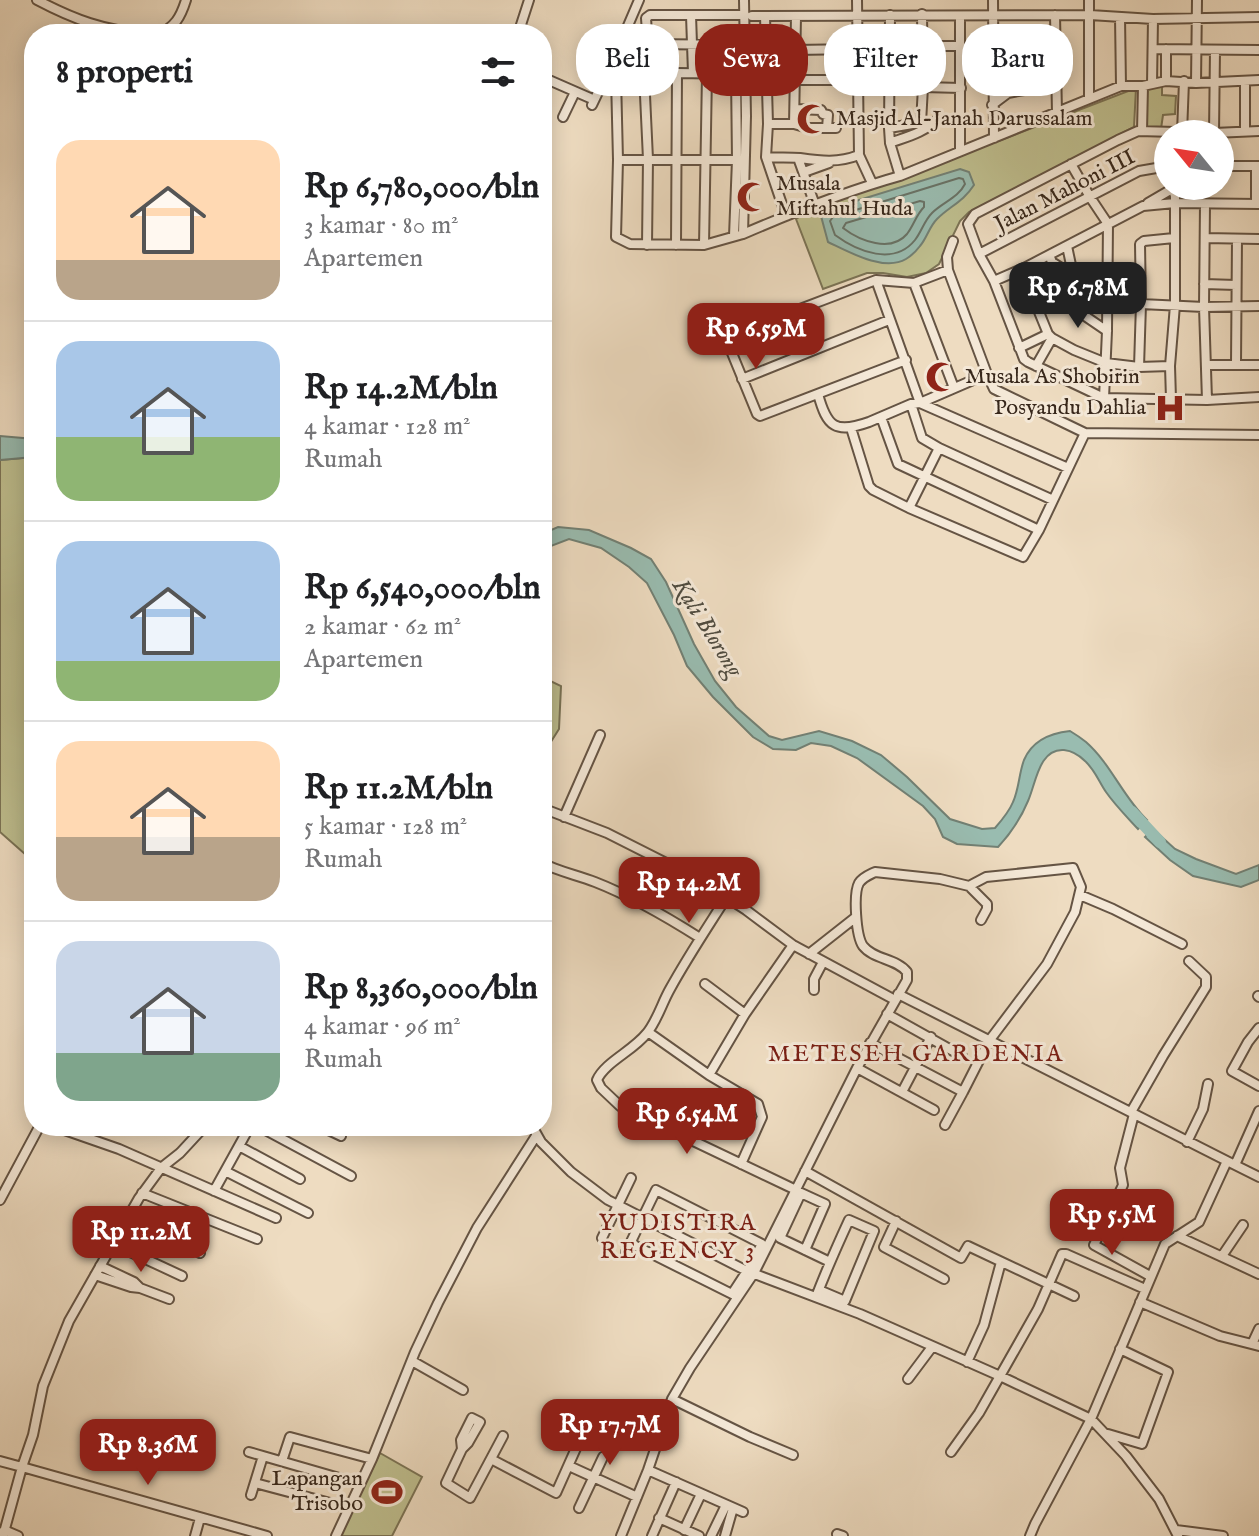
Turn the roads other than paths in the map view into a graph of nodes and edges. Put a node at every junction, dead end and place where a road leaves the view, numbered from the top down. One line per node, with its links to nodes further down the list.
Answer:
1 (37, 0): 25 (street)
2 (186, 0): 26 (street)
3 (529, 0): 27 (street)
4 (639, 0): 58 (street)
5 (744, 0): 12 (street)
6 (857, 0): 13 (street)
7 (993, 0): 15 (street)
8 (1089, 0): 17 (street)
9 (1197, 0): 24 (street)
10 (922, 14): 14 (street); 20 (street); 33 (street)
11 (691, 15): 12 (street); 28 (street); 37 (street)
12 (748, 15): 18 (street); 29 (street)
13 (857, 15): 14 (street); 19 (street); 31 (street)
14 (890, 15): 32 (street)
15 (993, 15): 16 (street); 20 (street); 34 (street)
16 (1055, 15): 17 (street); 35 (street)
17 (1090, 15): 21 (street); 71 (street)
18 (765, 16): 19 (street); 81 (street)
19 (796, 16): 30 (street)
20 (960, 16): 39 (street)
21 (1120, 17): 23 (street); 55 (street)
22 (1259, 17): 24 (street)
23 (1153, 19): 24 (street); 40 (street)
24 (1197, 19): 42 (street)
25 (93, 24)
26 (174, 24)
27 (521, 24)
28 (647, 24)
29 (747, 24)
30 (796, 24)
31 (857, 24)
32 (890, 24)
33 (922, 24)
34 (993, 24)
35 (1055, 24)
36 (679, 45): 37 (street)
37 (692, 45): 46 (street)
38 (946, 46): 39 (street)
39 (961, 46): 57 (street)
40 (1153, 49): 41 (street); 54 (street)
41 (1166, 49): 42 (street); 48 (street)
42 (1196, 50): 43 (street); 53 (street)
43 (1215, 50): 44 (street); 52 (street)
44 (1259, 50)
45 (679, 73): 46 (street)
46 (693, 73)
47 (1259, 80): 50 (street)
48 (1166, 81): 49 (street); 54 (street)
49 (1184, 81): 53 (street); 77 (street)
50 (1245, 81): 52 (street); 85 (street)
51 (552, 82): 58 (street)
52 (1215, 82): 53 (street); 78 (street)
53 (1196, 83)
54 (1148, 85): 55 (street); 84 (street)
55 (1121, 86): 71 (street)
56 (946, 88): 57 (street)
57 (961, 88): 79 (street)
58 (575, 92): 75 (street)
59 (616, 96): 97 (street)
60 (645, 96): 95 (street)
61 (677, 96): 98 (street)
62 (707, 96): 96 (street)
63 (741, 96): 99 (street)
64 (796, 96): 73 (street)
65 (858, 96): 92 (street)
66 (890, 96): 83 (street)
67 (922, 96): 80 (street)
68 (992, 96): 72 (street)
69 (1004, 96): 72 (street)
70 (1057, 96): 74 (street)
71 (1089, 98): 74 (street)
72 (992, 105): 89 (street)
73 (796, 109): 82 (street); 82 (street)
74 (1057, 113): 89 (street)
75 (563, 117)
76 (937, 120): 79 (street); 80 (street); 90 (street)
77 (1182, 120)
78 (1214, 120)
79 (960, 121): 91 (street)
80 (921, 123): 83 (street)
81 (768, 124): 82 (street); 93 (street)
82 (794, 124)
83 (889, 128): 90 (street)
84 (1142, 131): 87 (street); 101 (street)
85 (1245, 131): 86 (street); 88 (street)
86 (1259, 131)
87 (1154, 132)
88 (1234, 132)
89 (994, 138): 91 (street)
90 (890, 143): 106 (street)
91 (960, 151): 106 (street)
92 (859, 155): 100 (street); 107 (street)
93 (766, 157): 94 (street); 116 (street)
94 (798, 158): 100 (street); 105 (street)
95 (648, 159): 97 (street); 98 (street); 124 (street)
96 (706, 159): 98 (street); 99 (street); 126 (street)
97 (618, 160): 124 (street)
98 (677, 160): 125 (street)
99 (741, 160): 118 (street)
100 (833, 162): 105 (street)
101 (1071, 164): 108 (street); 128 (street)
102 (1234, 166): 103 (street)
103 (1257, 166): 113 (street)
104 (1154, 168): 108 (street, Jalan Mahoni III)
105 (804, 172): 114 (street)
106 (900, 176): 107 (street)
107 (872, 183): 114 (street)
108 (1090, 197): 117 (street); 128 (street, Jalan Mahoni III)
109 (1154, 199): 115 (street)
110 (1174, 200): 111 (street)
111 (1175, 203): 112 (street); 115 (street); 119 (street)
112 (1205, 204): 113 (street); 120 (street)
113 (1257, 204)
114 (815, 205): 116 (street)
115 (1143, 206): 117 (street)
116 (786, 216): 118 (street)
117 (1108, 224): 127 (street); 139 (street)
118 (738, 235): 126 (street)
119 (1174, 238): 137 (street); 138 (street)
120 (1205, 238): 121 (street); 135 (street)
121 (1237, 239): 122 (street); 136 (street)
122 (1259, 239)
123 (953, 241): 131 (street)
124 (647, 245): 125 (street)
125 (676, 245): 126 (street)
126 (704, 245)
127 (1067, 246): 129 (street); 129 (street)
128 (979, 254): 133 (street)
129 (1049, 255): 130 (street)
130 (1024, 268): 133 (street); 142 (street)
131 (948, 270): 134 (street); 157 (street)
132 (876, 280): 134 (street); 145 (street); 158 (street)
133 (994, 281): 148 (street)
134 (914, 283): 159 (street)
135 (1204, 284): 136 (street); 144 (street)
136 (1236, 285): 140 (street)
137 (1141, 304): 138 (street); 139 (street); 156 (street)
138 (1175, 305): 144 (street); 155 (street)
139 (1107, 306): 143 (street); 146 (street)
140 (1236, 306): 141 (street); 144 (street); 152 (street)
141 (1259, 306)
142 (1037, 307): 143 (street); 147 (street)
143 (1083, 307): 146 (street)
144 (1204, 307): 151 (street)
145 (889, 320): 149 (street); 158 (street)
146 (1107, 331): 150 (street)
147 (1050, 336): 148 (street); 150 (street); 154 (street)
148 (1019, 348): 154 (street)
149 (906, 360): 160 (street); 165 (street)
150 (1106, 363): 156 (street); 162 (street)
151 (1206, 365): 152 (street); 164 (street)
152 (1236, 365): 153 (street)
153 (1259, 365)
154 (1036, 366): 162 (street)
155 (1170, 366): 156 (street); 163 (street)
156 (1139, 367)
157 (987, 374): 159 (street); 168 (street)
158 (742, 379): 160 (street)
159 (954, 388): 165 (street)
160 (818, 394): 167 (street)
161 (1259, 397): 164 (street)
162 (1104, 398): 163 (street)
163 (1171, 399): 164 (street)
164 (1207, 400)
165 (916, 403): 166 (street); 170 (street); 171 (street)
166 (881, 417): 167 (street); 172 (street)
167 (851, 428): 174 (street)
168 (1085, 433): 169 (street); 171 (street)
169 (1259, 435)
170 (939, 448): 172 (street); 173 (street)
171 (1068, 468): 173 (street)
172 (924, 477): 174 (street); 175 (street)
173 (1053, 500): 175 (street)
174 (909, 508): 175 (street)
175 (1039, 530)
176 (600, 735): 178 (street)
177 (552, 812): 178 (street)
178 (564, 817): 182 (street)
179 (552, 868): 185 (street)
180 (969, 886): 181 (street); 183 (street); 184 (street)
181 (1080, 895): 186 (street); 199 (street)
182 (726, 898): 185 (street); 187 (street)
183 (856, 917): 188 (street); 193 (street)
184 (981, 920)
185 (700, 938): 197 (street)
186 (1182, 944)
187 (793, 945): 188 (street); 194 (street)
188 (809, 954): 190 (street)
189 (1189, 961): 211 (street)
190 (823, 962): 192 (street); 193 (street)
191 (705, 984): 194 (street)
192 (814, 990)
193 (896, 997): 195 (street); 199 (street)
194 (745, 1014): 204 (street)
195 (887, 1014): 198 (street); 200 (street)
196 (1259, 1028): 206 (street)
197 (648, 1032): 204 (street); 222 (street)
198 (931, 1037): 201 (street); 202 (street)
199 (989, 1041): 208 (street); 211 (street)
200 (870, 1043): 202 (street); 203 (street)
201 (962, 1056)
202 (916, 1066): 207 (street); 208 (street)
203 (857, 1068): 207 (street); 225 (street)
204 (709, 1075): 222 (street)
205 (1208, 1084): 219 (street)
206 (1259, 1086)
207 (902, 1092): 209 (street)
208 (963, 1092): 212 (street)
209 (934, 1110)
210 (1259, 1111): 221 (street)
211 (1132, 1113): 219 (street); 255 (street)
212 (945, 1125)
213 (34, 1136): 233 (street)
214 (82, 1136): 223 (street)
215 (196, 1136): 223 (street)
216 (244, 1136): 220 (street)
217 (277, 1136): 226 (street)
218 (536, 1136): 234 (street); 268 (street)
219 (1187, 1142): 221 (street)
220 (239, 1146): 224 (street); 229 (street)
221 (1231, 1163): 227 (street); 241 (street)
222 (741, 1164): 230 (street)
223 (161, 1168): 231 (street); 232 (street)
224 (225, 1171): 231 (street); 235 (street)
225 (805, 1171): 230 (street); 239 (street)
226 (351, 1176)
227 (1259, 1177)
228 (631, 1178): 234 (street)
229 (300, 1179)
230 (796, 1190): 251 (street)
231 (214, 1191): 238 (street)
232 (142, 1193): 237 (street); 243 (street)
233 (0, 1200)
234 (618, 1205): 236 (street); 242 (street)
235 (308, 1213)
236 (643, 1217): 251 (street); 251 (street); 251 (street)
237 (128, 1218): 244 (street); 246 (street)
238 (276, 1218)
239 (896, 1221): 249 (street); 256 (street)
240 (1243, 1225): 247 (street)
241 (1177, 1236): 247 (street); 255 (street)
242 (602, 1238)
243 (257, 1239)
244 (113, 1244): 250 (street); 254 (street)
245 (805, 1250): 245 (street); 248 (street)
246 (200, 1253)
247 (1222, 1256): 252 (street)
248 (830, 1262): 260 (street); 260 (street)
249 (1001, 1262): 257 (street); 269 (street)
250 (100, 1266): 253 (street); 258 (street)
251 (750, 1271): 260 (street); 273 (street)
252 (1259, 1274)
253 (95, 1275): 258 (street); 289 (street)
254 (182, 1276)
255 (1150, 1276): 259 (street)
256 (944, 1279)
257 (1050, 1283): 259 (street); 261 (street); 270 (street)
258 (140, 1288): 262 (street)
259 (1145, 1289): 263 (street)
260 (817, 1294): 266 (street)
261 (1074, 1296)
262 (169, 1299)
263 (1140, 1302): 265 (street); 267 (street)
264 (1259, 1329): 265 (street)
265 (1256, 1345)
266 (932, 1347): 269 (street); 271 (street)
267 (1120, 1349): 274 (street); 275 (street)
268 (412, 1361): 272 (street); 284 (street)
269 (967, 1362): 270 (street)
270 (1000, 1376): 274 (street); 280 (street)
271 (908, 1379)
272 (463, 1390)
273 (672, 1399): 281 (street); 290 (street)
274 (1091, 1419): 275 (street); 317 (street)
275 (1104, 1433): 306 (street)
276 (503, 1436): 285 (street)
277 (577, 1446): 288 (street)
278 (462, 1449): 285 (street)
279 (249, 1452): 282 (street)
280 (951, 1452)
281 (793, 1455)
282 (263, 1456): 287 (street); 293 (street)
283 (603, 1457): 291 (street)
284 (372, 1459): 287 (street); 294 (street)
285 (491, 1459): 288 (street)
286 (0, 1461): 289 (street)
287 (282, 1461): 294 (street)
288 (569, 1466): 291 (street)
289 (22, 1467): 302 (street); 305 (street)
290 (648, 1470): 292 (street); 297 (street)
291 (594, 1477): 297 (street); 300 (street)
292 (676, 1482): 295 (street); 303 (street)
293 (255, 1483): 296 (street); 299 (street)
294 (360, 1484): 299 (street)
295 (701, 1494): 298 (street); 304 (street)
296 (251, 1495)
297 (637, 1497): 307 (street)
298 (730, 1506): 301 (street); 315 (street); 316 (street)
299 (349, 1508): 311 (street)
300 (579, 1508)
301 (743, 1512)
302 (200, 1518): 309 (street); 310 (street)
303 (659, 1518): 304 (street); 313 (street)
304 (684, 1530): 314 (street)
305 (3, 1533): 308 (street)
306 (1177, 1533): 318 (street)
307 (622, 1534): 312 (street)
308 (18, 1536)
309 (195, 1536)
310 (267, 1536)
311 (336, 1536)
312 (633, 1536)
313 (652, 1536)
314 (699, 1536)
315 (711, 1536)
316 (725, 1536)
317 (1030, 1536)
318 (1223, 1536)

